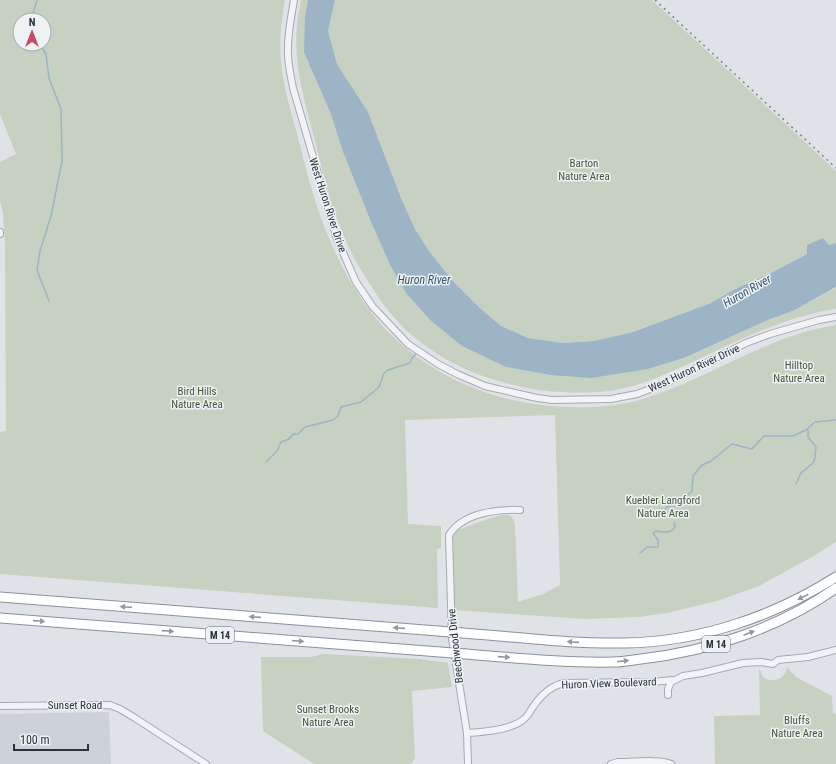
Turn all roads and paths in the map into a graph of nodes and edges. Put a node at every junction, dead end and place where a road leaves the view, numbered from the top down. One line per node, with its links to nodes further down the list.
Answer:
1 (294, 0): 2 (street, West Huron River Drive)
2 (836, 317)
3 (520, 510): 12 (street, Beechwood Drive)
4 (836, 577): 6 (highway, M 14, one-way to 6, bridge)
5 (836, 588): 7 (highway, M 14, one-way to 5, bridge)
6 (0, 597)
7 (0, 618)
8 (836, 650): 9 (street, Huron View Boulevard)
9 (673, 680): 10 (street, Huron View Boulevard); 12 (street, Huron View Boulevard)
10 (668, 695)
11 (0, 706): 14 (street, Sunset Road)
12 (467, 734): 15 (street, Beechwood Drive)
13 (614, 763): 16 (street)
14 (206, 764)
15 (468, 764)
16 (671, 764)

